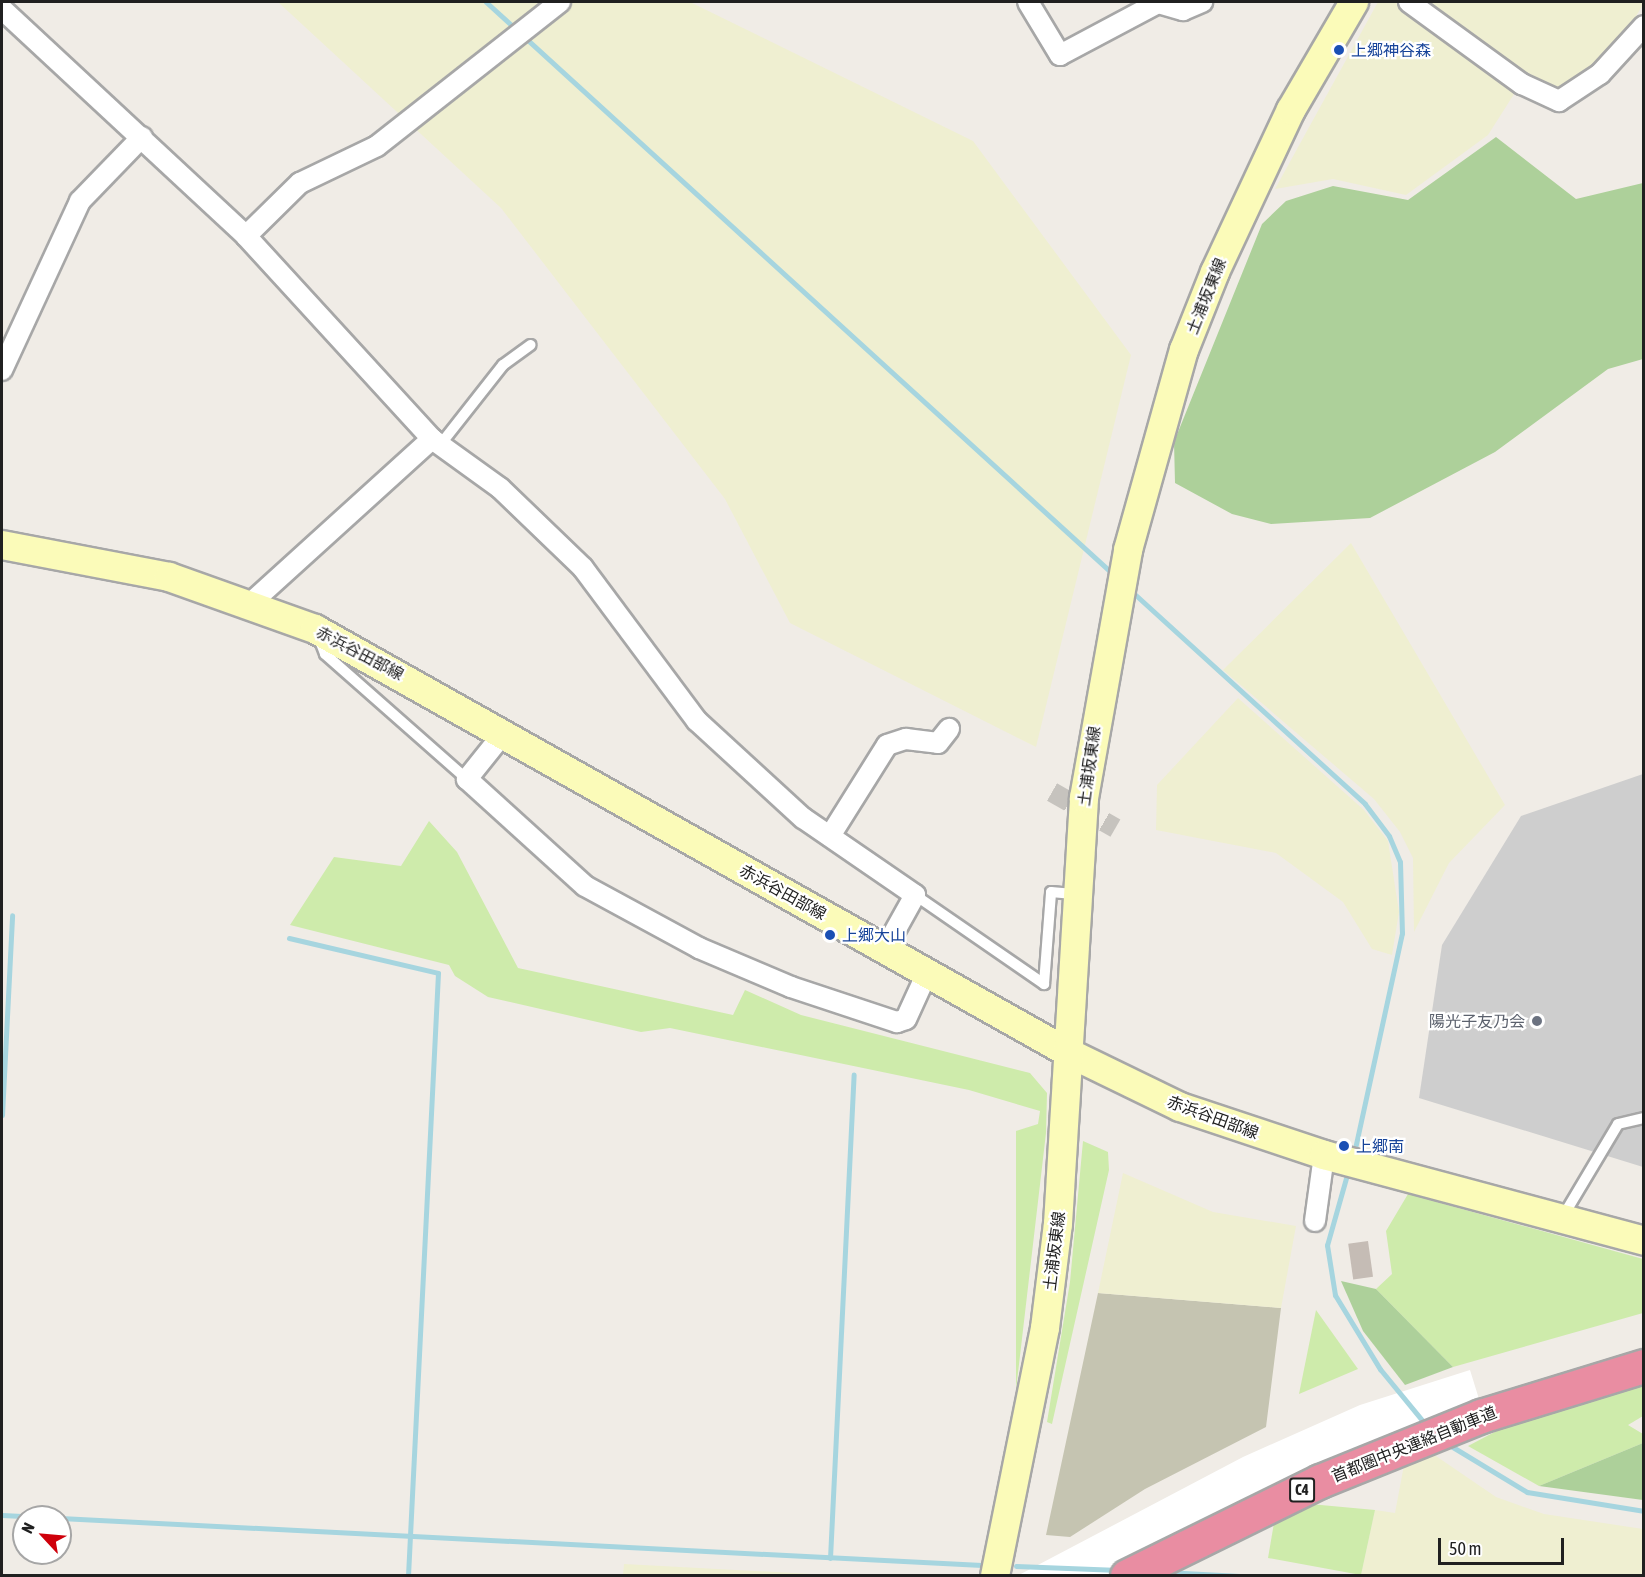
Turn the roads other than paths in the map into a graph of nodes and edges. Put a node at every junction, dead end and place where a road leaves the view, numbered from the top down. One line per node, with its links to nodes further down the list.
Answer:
1 (560, 2): 9 (street)
2 (1028, 2): 3 (street)
3 (1202, 2)
4 (1354, 2): 20 (main road, 土浦坂東線)
5 (1409, 2): 7 (street)
6 (2, 9): 8 (street)
7 (1644, 26)
8 (142, 137): 9 (street); 11 (street)
9 (246, 236): 12 (street)
10 (531, 345): 12 (lane)
11 (2, 370)
12 (436, 442): 14 (street); 19 (street)
13 (2, 545): 14 (main road, 赤浜谷田部線)
14 (252, 602): 15 (main road, 赤浜谷田部線)
15 (315, 629): 17 (main road, 赤浜谷田部線); 18 (lane)
16 (948, 729): 19 (street)
17 (503, 734): 18 (street); 22 (main road, 赤浜谷田部線)
18 (467, 779): 23 (street)
19 (830, 836): 21 (street)
20 (1077, 894): 21 (lane); 24 (main road, 土浦坂東線)
21 (915, 895): 22 (street)
22 (885, 949): 23 (main road, 赤浜谷田部線)
23 (927, 973): 24 (main road, 赤浜谷田部線)
24 (1069, 1053): 26 (main road, 赤浜谷田部線); 31 (main road, 土浦坂東線)
25 (1644, 1118): 27 (lane)
26 (1324, 1155): 27 (main road, 赤浜谷田部線); 28 (street)
27 (1562, 1218): 29 (main road, 赤浜谷田部線)
28 (1315, 1221)
29 (1644, 1241)
30 (1644, 1366): 32 (highway, 首都圏中央連絡自動車道 / C4)
31 (995, 1575)
32 (1127, 1575)

